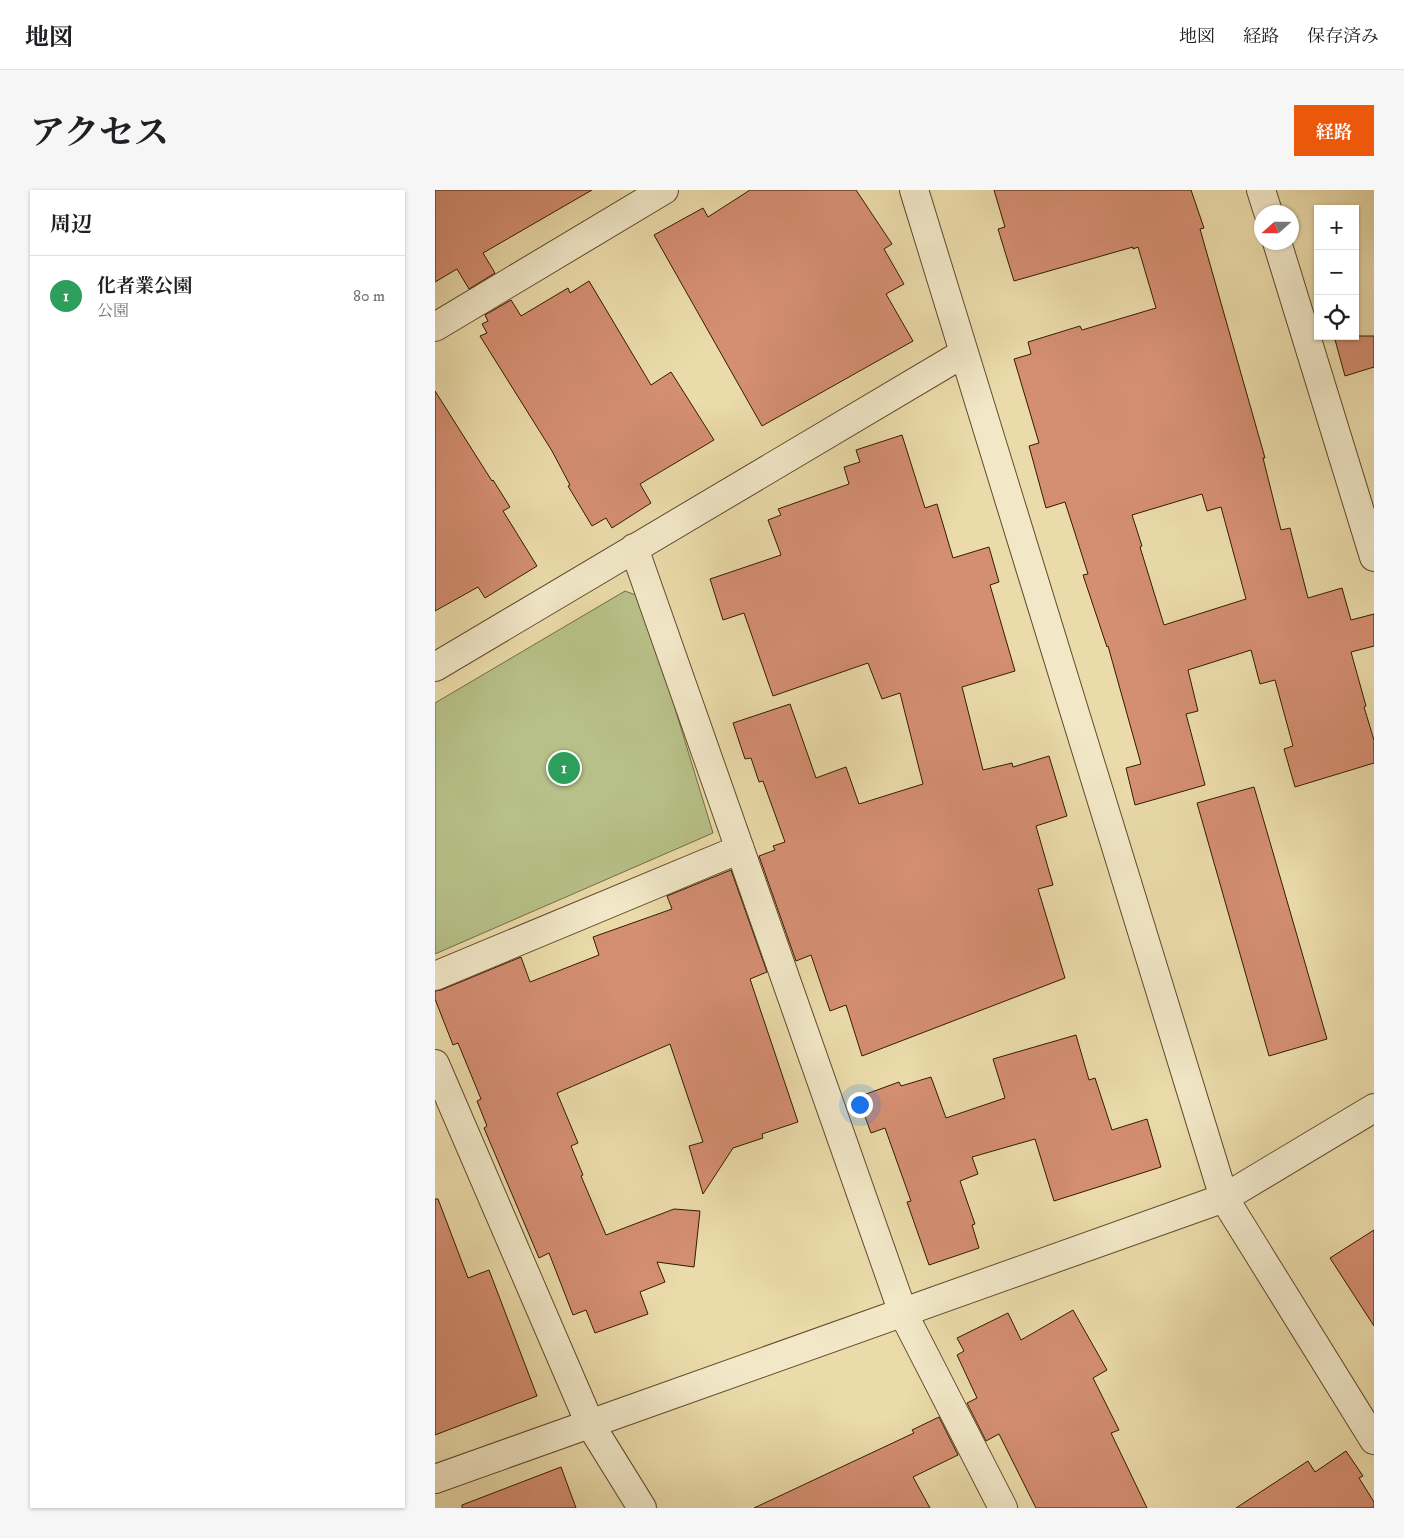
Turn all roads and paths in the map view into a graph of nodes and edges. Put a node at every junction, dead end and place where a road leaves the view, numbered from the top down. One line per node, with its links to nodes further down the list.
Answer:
1 (663, 190): 6 (street)
2 (914, 190): 7 (street)
3 (1261, 190): 4 (street)
4 (1266, 205)
5 (1279, 250): 9 (street)
6 (435, 327)
7 (964, 352): 8 (street); 15 (street)
8 (634, 548): 10 (street); 11 (street)
9 (1374, 557)
10 (435, 667)
11 (740, 849): 12 (street); 16 (street)
12 (435, 976)
13 (435, 1064): 17 (street)
14 (1374, 1108): 15 (street)
15 (1224, 1198): 16 (street); 18 (street)
16 (903, 1313): 17 (street); 21 (street)
17 (590, 1424): 19 (street); 20 (street)
18 (1374, 1440)
19 (435, 1479)
20 (642, 1508)
21 (1003, 1508)

